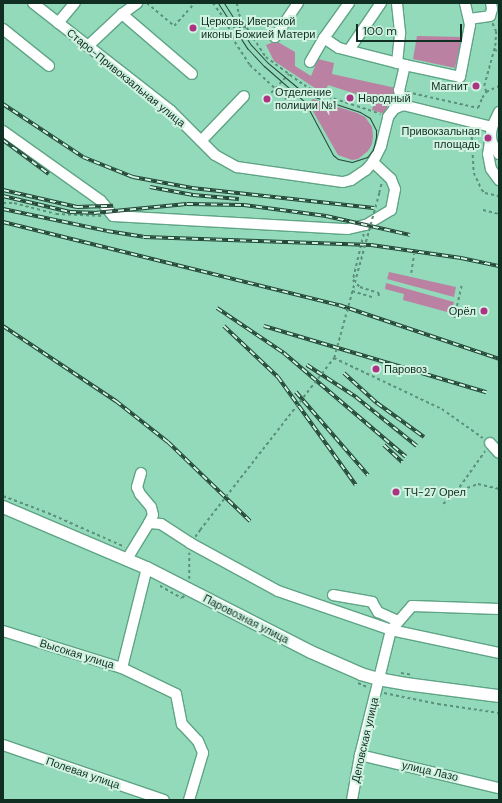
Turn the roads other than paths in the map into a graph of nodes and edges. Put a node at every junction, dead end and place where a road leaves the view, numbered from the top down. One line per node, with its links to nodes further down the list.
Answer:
1 (33, 3): 12 (street, Старо-Привокзальная улица)
2 (75, 3): 12 (street)
3 (137, 3): 10 (street)
4 (298, 3): 14 (street)
5 (349, 3): 15 (street)
6 (381, 3): 17 (street)
7 (397, 3): 19 (street)
8 (466, 3): 11 (street)
9 (491, 3): 11 (street)
10 (122, 14): 16 (street); 21 (street)
11 (469, 19): 19 (street)
12 (58, 23): 16 (street, Старо-Привокзальная улица)
13 (3, 29): 20 (street)
14 (275, 37)
15 (324, 38): 17 (street); 18 (street)
16 (88, 46): 27 (street, Старо-Привокзальная улица)
17 (349, 50): 19 (street)
18 (310, 62)
19 (401, 64): 23 (street)
20 (49, 66)
21 (192, 74)
22 (244, 96): 27 (street)
23 (403, 105): 26 (street); 29 (street, Старо-Привокзальная улица)
24 (499, 112): 26 (street)
25 (3, 131): 29 (street)
26 (491, 131): 28 (street); 30 (street)
27 (201, 141): 29 (street, Старо-Привокзальная улица)
28 (499, 154)
29 (373, 162)
30 (499, 180)
31 (490, 443): 32 (street)
32 (499, 453)
33 (141, 473): 35 (street)
34 (3, 507): 36 (main road, Паровозная улица)
35 (149, 524): 36 (street); 41 (street)
36 (130, 555): 37 (main road, Паровозная улица)
37 (147, 568): 44 (street, Высокая улица); 45 (main road, Паровозная улица)
38 (333, 595): 40 (street)
39 (499, 609): 40 (street)
40 (398, 621): 41 (street)
41 (391, 630): 43 (street); 45 (street, Деповская улица)
42 (3, 631): 44 (street, Высокая улица)
43 (499, 653)
44 (122, 668): 51 (street)
45 (377, 685): 46 (main road, Паровозная улица); 48 (street, Деповская улица)
46 (499, 696)
47 (3, 745): 50 (street, Полевая улица)
48 (360, 755): 49 (street, улица Лазо); 52 (street, Деповская улица)
49 (499, 788)
50 (164, 800)
51 (189, 800)
52 (352, 800)

